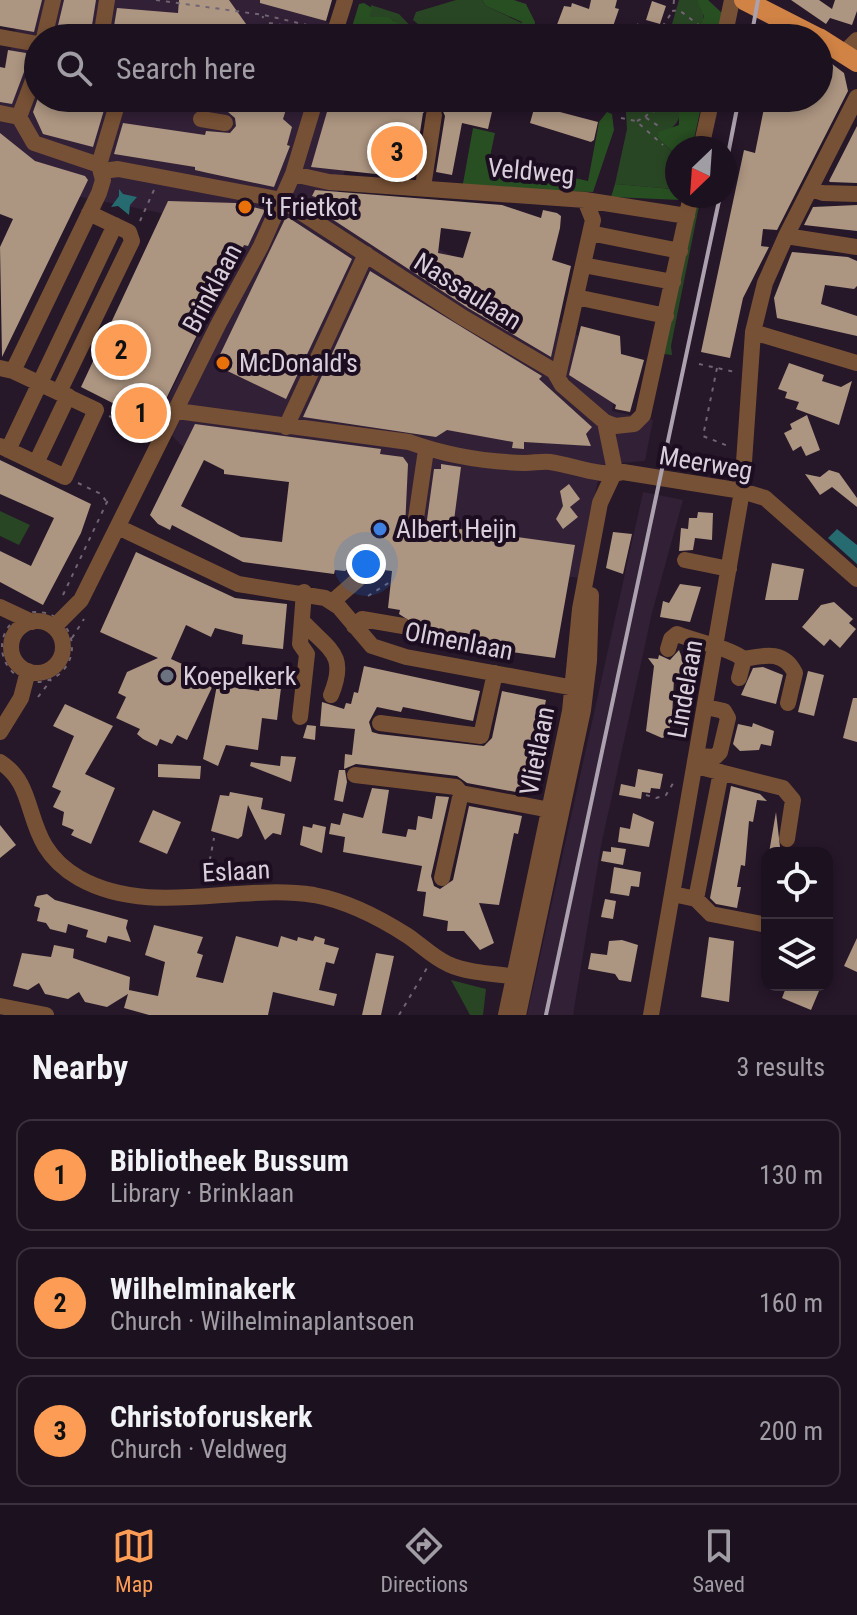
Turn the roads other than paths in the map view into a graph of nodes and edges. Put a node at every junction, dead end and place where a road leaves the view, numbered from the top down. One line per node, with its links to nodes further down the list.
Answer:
1 (53, 0): 8 (street)
2 (107, 0): 9 (street)
3 (345, 0): 10 (street)
4 (732, 0): 11 (street)
5 (744, 0): 7 (main road)
6 (766, 0): 7 (main road)
7 (786, 19): 12 (main road)
8 (47, 24)
9 (103, 24)
10 (337, 24)
11 (727, 24)
12 (795, 24)
13 (0, 37): 14 (street)
14 (24, 43)
15 (833, 44): 16 (main road)
16 (853, 52)
17 (857, 97): 31 (street)
18 (24, 107): 25 (street)
19 (115, 112): 28 (street)
20 (208, 112): 26 (street)
21 (312, 112): 29 (street, Brinklaan)
22 (709, 112): 27 (street)
23 (0, 113): 25 (street)
24 (434, 115): 30 (street)
25 (19, 117): 28 (street)
26 (225, 123)
27 (704, 136)
28 (101, 168): 33 (street); 36 (street)
29 (293, 174): 30 (street, Veldweg); 33 (street, Brinklaan)
30 (423, 187): 34 (street, Veldweg)
31 (811, 189): 32 (street); 40 (street)
32 (857, 194)
33 (282, 200): 43 (street, Nassaulaan); 54 (street, Brinklaan)
34 (585, 200): 37 (street); 39 (street, Veldweg)
35 (689, 208): 37 (street)
36 (89, 213): 38 (street); 50 (street)
37 (687, 216): 42 (street)
38 (115, 225): 52 (street); 53 (street)
39 (590, 233): 42 (street); 44 (street, Veldweg)
40 (786, 236): 41 (street); 48 (street)
41 (857, 247)
42 (680, 251): 45 (street)
43 (366, 254): 51 (street, Nassaulaan); 55 (street)
44 (583, 265): 45 (street); 46 (street, Veldweg)
45 (673, 282): 47 (street)
46 (576, 297): 47 (street); 51 (street, Veldweg)
47 (666, 316): 56 (street)
48 (753, 332): 49 (street); 61 (street, Lindelaan)
49 (857, 363)
50 (5, 373): 52 (street)
51 (558, 376): 56 (street, Nassaulaan)
52 (40, 383): 53 (street); 57 (street)
53 (63, 394): 59 (street); 59 (street)
54 (177, 411): 55 (street, Meerweg); 63 (street, Brinklaan)
55 (286, 427): 58 (street, Meerweg)
56 (608, 430): 60 (street)
57 (4, 448): 59 (street)
58 (429, 451): 60 (street, Meerweg); 62 (street)
59 (36, 463)
60 (613, 476): 61 (street, Meerweg); 84 (street, Vlietlaan)
61 (742, 491): 65 (street, Lindelaan); 67 (street, Meerweg)
62 (415, 525)
63 (118, 527): 68 (street, Olmenlaan); 71 (street, Brinklaan)
64 (685, 560): 65 (street)
65 (729, 569): 78 (street, Lindelaan)
66 (364, 574): 69 (street)
67 (857, 579)
68 (304, 592): 69 (street, Olmenlaan); 72 (street)
69 (332, 602): 75 (street, Olmenlaan)
70 (0, 607): 73 (street)
71 (51, 620): 73 (street); 81 (street)
72 (302, 621): 85 (street); 88 (street)
73 (32, 622): 77 (street)
74 (0, 623): 77 (street)
75 (354, 626): 76 (street); 82 (street, Olmenlaan)
76 (403, 626)
77 (5, 638): 81 (street)
78 (717, 647): 79 (street); 80 (street); 87 (street, Lindelaan)
79 (668, 649)
80 (744, 659): 83 (street); 86 (street)
81 (20, 671): 90 (street)
82 (495, 673): 84 (street, Olmenlaan); 89 (street)
83 (739, 678)
84 (579, 688): 96 (street, Vlietlaan); 102 (street, Vlietlaan)
85 (331, 695)
86 (788, 703)
87 (706, 707): 91 (street, Lindelaan); 91 (street)
88 (300, 717)
89 (380, 723)
90 (0, 732)
91 (697, 761): 93 (street); 99 (street, Lindelaan)
92 (0, 762): 102 (street, Eslaan)
93 (721, 772): 97 (street); 100 (street)
94 (355, 775): 95 (street)
95 (461, 793): 96 (street); 98 (street)
96 (550, 810): 102 (street, Vlietlaan)
97 (787, 839)
98 (442, 878)
99 (673, 894): 100 (street); 107 (street, Lindelaan)
100 (696, 899): 101 (street)
101 (761, 924)
102 (520, 977): 105 (street, Vlietlaan); 106 (street, Vlietlaan)
103 (0, 1006): 104 (street)
104 (46, 1015)
105 (506, 1015)
106 (518, 1015)
107 (651, 1015)

